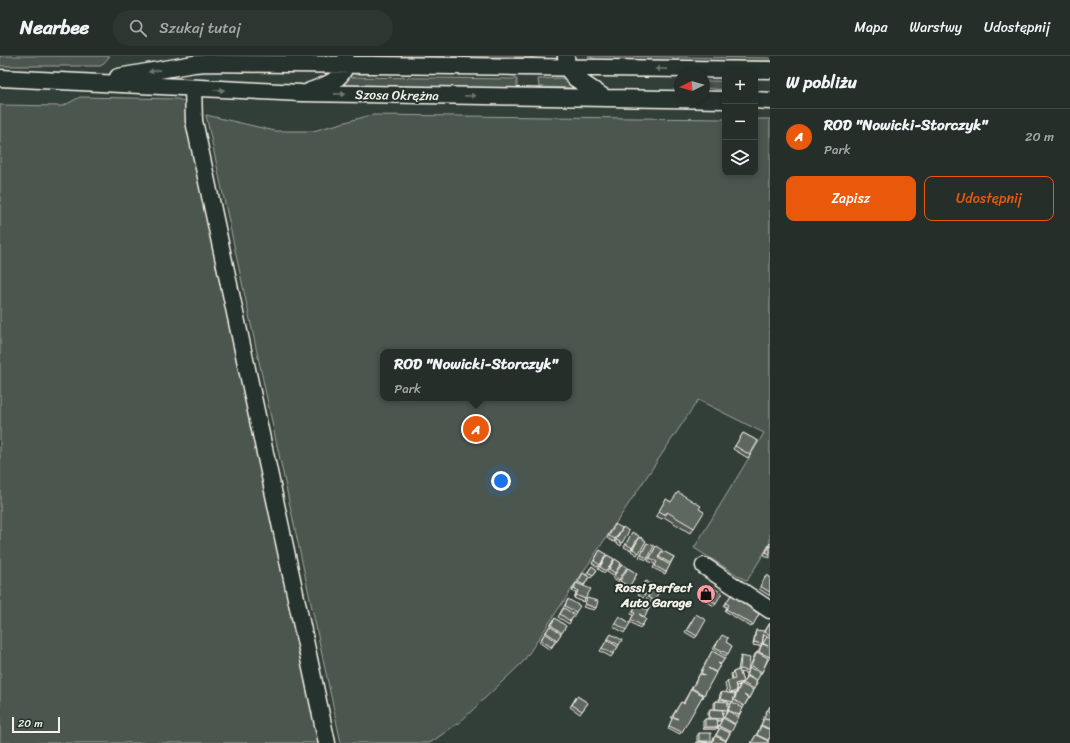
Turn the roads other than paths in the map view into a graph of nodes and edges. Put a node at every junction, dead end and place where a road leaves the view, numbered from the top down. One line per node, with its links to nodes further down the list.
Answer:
1 (346, 61): 2 (street, Szosa Okrężna); 5 (street, Szosa Okrężna, one-way to 5); 7 (street)
2 (567, 62): 3 (street, Szosa Okrężna, one-way to 2); 8 (street)
3 (770, 70)
4 (0, 78): 5 (street, Szosa Okrężna)
5 (68, 80): 6 (street, Szosa Okrężna)
6 (193, 88): 7 (street, Szosa Okrężna, one-way to 7); 14 (street)
7 (301, 94): 8 (street, Szosa Okrężna, one-way to 8)
8 (606, 98): 9 (street, Szosa Okrężna)
9 (722, 100)
10 (758, 100): 11 (street)
11 (770, 101)
12 (704, 566): 13 (street)
13 (770, 610)
14 (327, 743)

